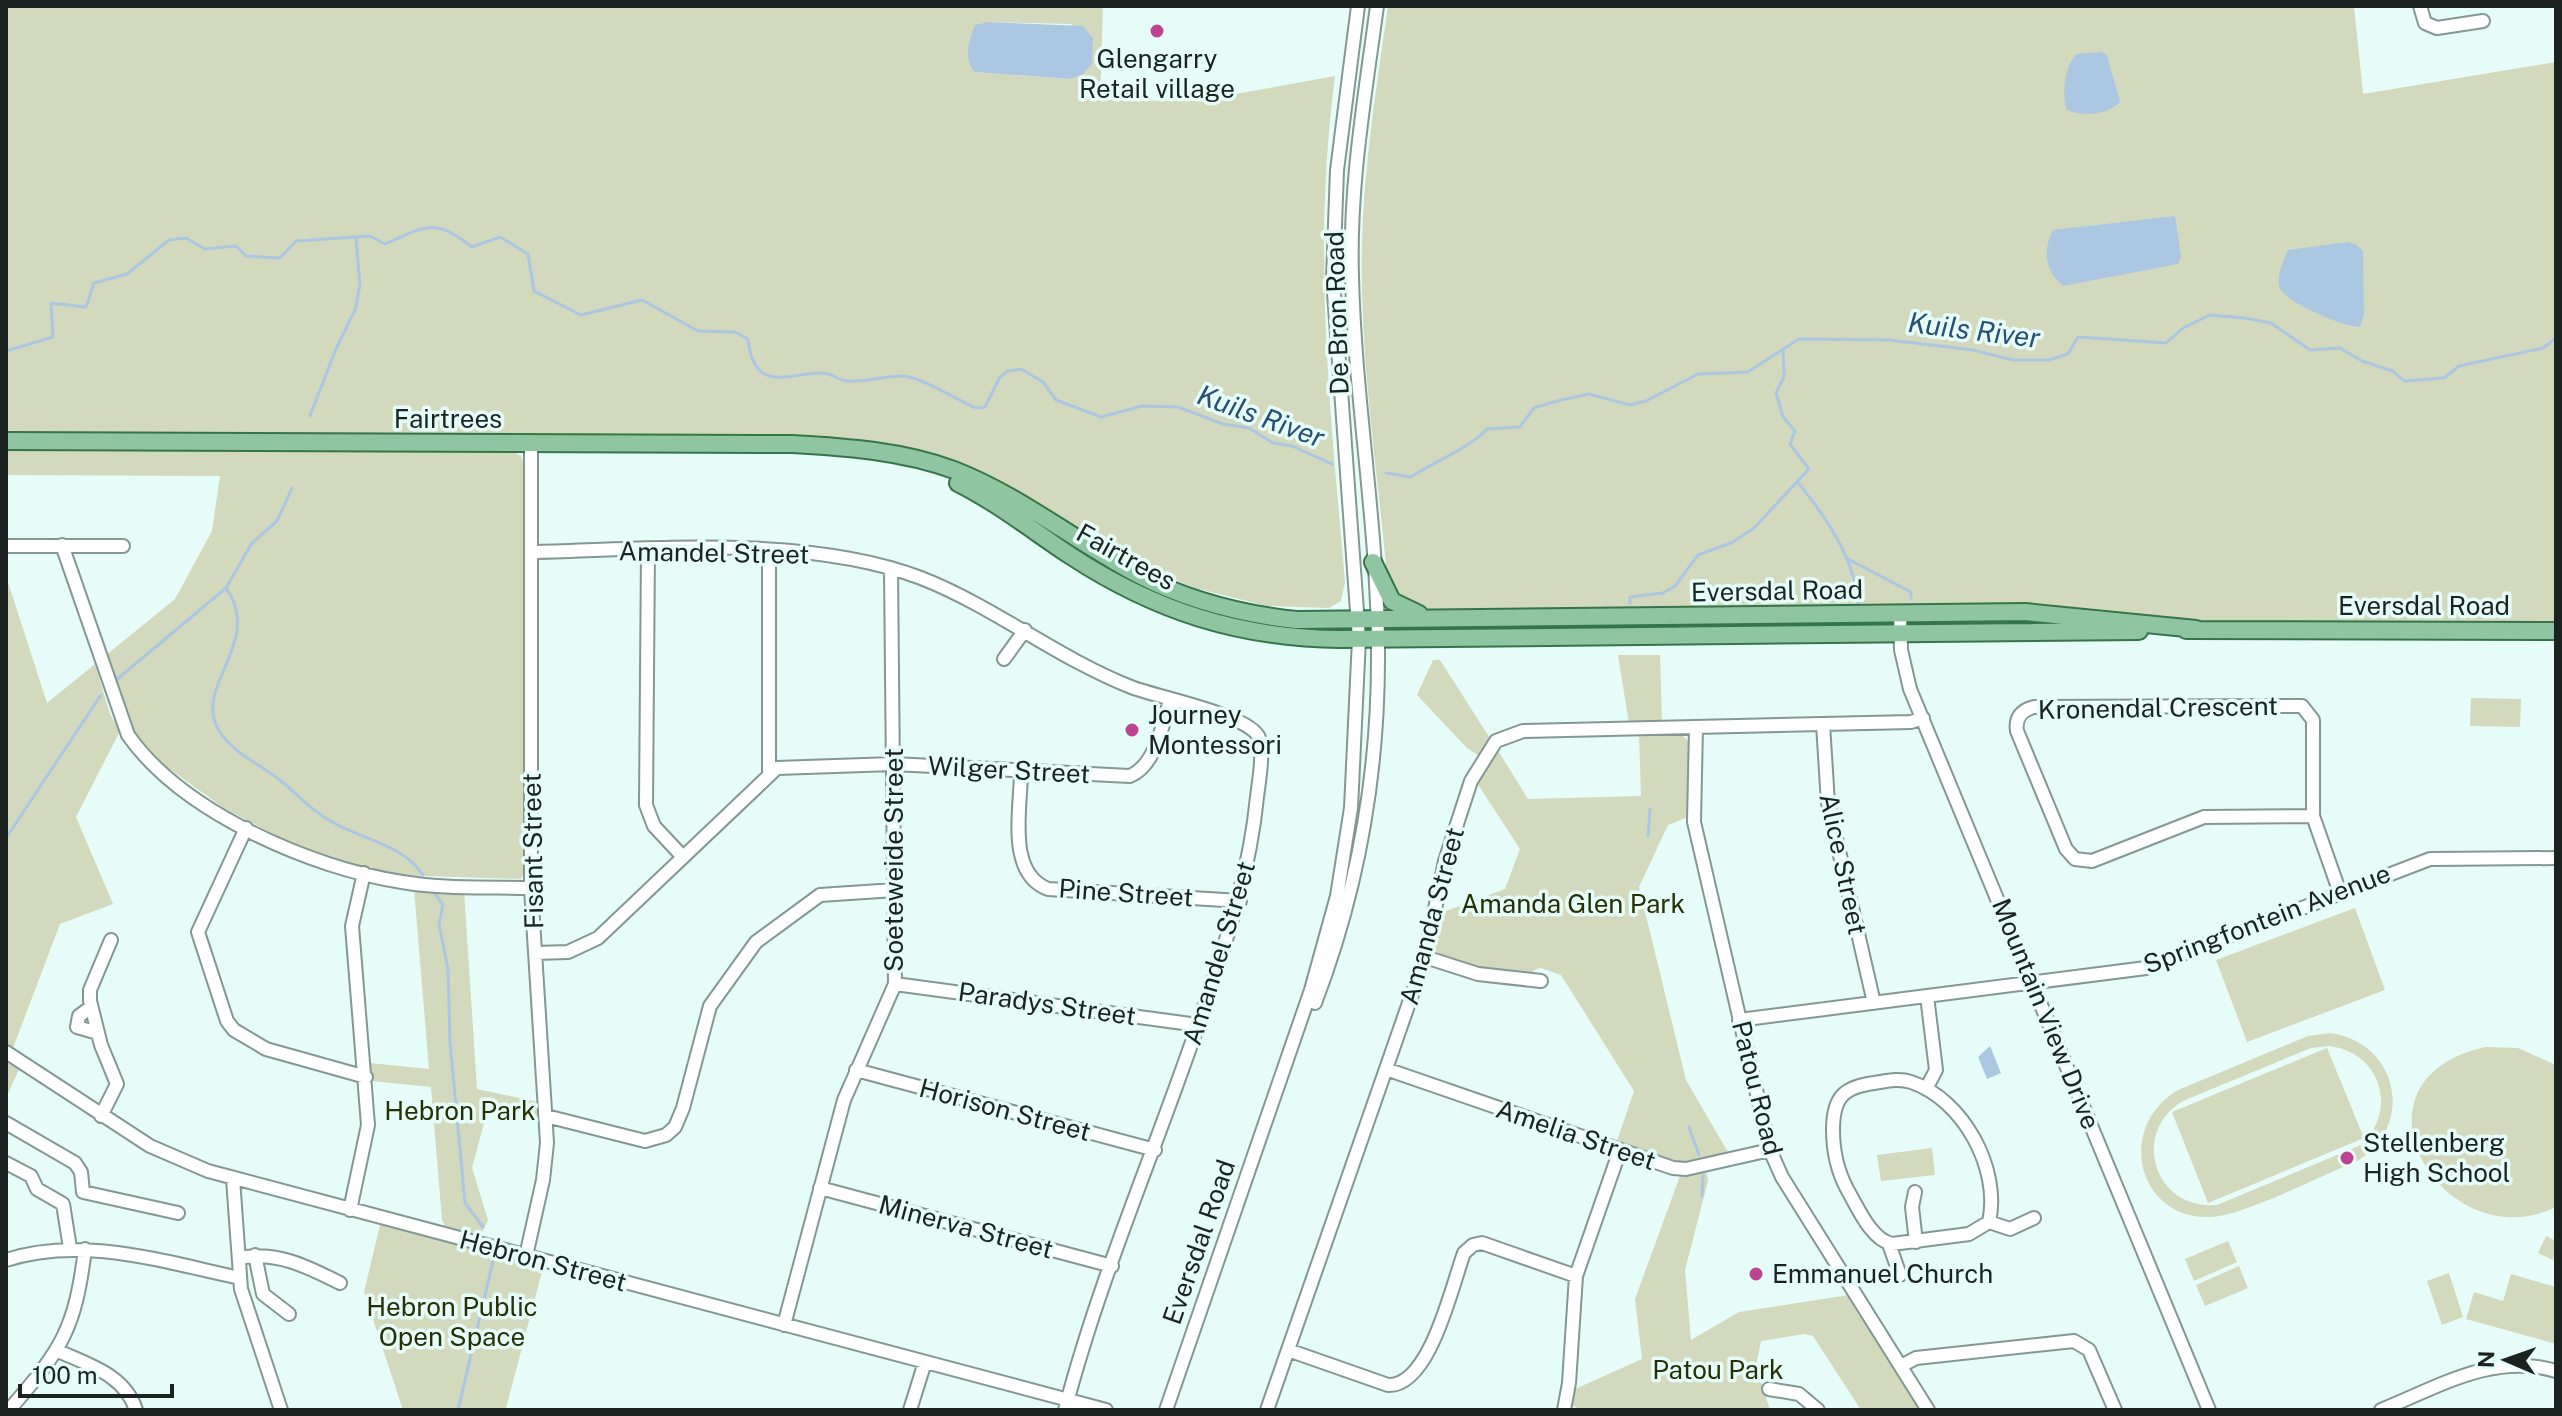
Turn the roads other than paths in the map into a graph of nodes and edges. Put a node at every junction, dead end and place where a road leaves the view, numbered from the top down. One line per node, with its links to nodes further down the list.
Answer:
1 (1358, 6): 19 (street, De Bron Road)
2 (1377, 6): 14 (street, De Bron Road)
3 (2420, 6): 4 (street)
4 (2483, 21)
5 (6, 441): 6 (main road, Fairtrees)
6 (531, 443): 7 (main road, Fairtrees); 13 (street, Fisant Street)
7 (890, 455): 19 (main road, Fairtrees); 24 (main road, Fairtrees)
8 (62, 545): 9 (street); 10 (street); 35 (street)
9 (6, 546)
10 (123, 546)
11 (648, 549): 12 (street, Amandel Street); 13 (street, Amandel Street); 36 (street)
12 (769, 551): 15 (street, Amandel Street); 33 (street)
13 (532, 552): 39 (street, Fisant Street)
14 (1373, 562): 17 (main road); 18 (street, De Bron Road)
15 (891, 568): 21 (street, Amandel Street); 31 (street, Soeteweide Street)
16 (1900, 613): 17 (main road, Eversdal Road); 20 (main road, Eversdal Road); 23 (street, Mountain View Drive)
17 (1436, 618): 18 (main road, Eversdal Road)
18 (1377, 619): 19 (main road, Fairtrees); 25 (street, Eversdal Road)
19 (1358, 620): 24 (street, Eversdal Road)
20 (2196, 629): 22 (main road, Eversdal Road); 23 (main road, Eversdal Road)
21 (1025, 630): 26 (street); 27 (street, Amandel Street)
22 (2556, 631)
23 (1900, 634): 25 (main road, Eversdal Road); 28 (street, Mountain View Drive)
24 (1359, 639): 25 (main road, Fairtrees); 60 (street, Eversdal Road)
25 (1378, 639): 60 (street, Eversdal Road)
26 (1004, 659)
27 (1170, 701): 32 (street, Wilger Street); 42 (street, Amandel Street)
28 (1923, 718): 29 (street, Amanda Street); 47 (street, Mountain View Drive)
29 (1823, 724): 30 (street, Amanda Street); 50 (street, Alice Street)
30 (1696, 727): 45 (street, Amanda Street); 52 (street, Patou Road)
31 (893, 764): 32 (street, Wilger Street); 33 (street, Wilger Street); 40 (street, Soeteweide Street)
32 (1021, 771): 42 (street, Pine Street)
33 (769, 772): 36 (street)
34 (2313, 816): 34 (street, Kronendal Crescent); 41 (street, Kronendal Crescent)
35 (246, 828): 38 (street); 58 (street)
36 (682, 856): 44 (street)
37 (2556, 858): 41 (street, Springfontein Avenue)
38 (364, 873): 39 (street); 58 (street)
39 (531, 888): 44 (street, Fisant Street)
40 (895, 890): 48 (street, Soeteweide Street); 62 (street)
41 (2340, 893): 47 (street, Springfontein Avenue)
42 (1240, 901): 53 (street, Amandel Street)
43 (111, 940): 51 (street)
44 (535, 953): 62 (street, Fisant Street)
45 (1425, 957): 46 (street); 56 (street, Amanda Street)
46 (1541, 981)
47 (2033, 983): 49 (street, Springfontein Avenue); 108 (street, Mountain View Drive)
48 (895, 984): 53 (street, Paradys Street); 57 (street, Soeteweide Street)
49 (1927, 996): 50 (street, Springfontein Avenue); 59 (street)
50 (1874, 1003): 52 (street, Springfontein Avenue)
51 (91, 1007): 54 (street); 54 (street)
52 (1739, 1020): 66 (street, Patou Road)
53 (1198, 1025): 64 (street, Amandel Street)
54 (98, 1033): 61 (street)
55 (6, 1052): 61 (street, Hebron Street)
56 (1386, 1069): 65 (street, Amelia Street); 90 (street, Amanda Street)
57 (856, 1070): 64 (street, Horison Street); 69 (street, Soeteweide Street)
58 (366, 1077): 71 (street)
59 (1926, 1089): 74 (street); 76 (street)
60 (1279, 1090): 102 (street, Eversdal Road)
61 (101, 1116): 68 (street, Hebron Street)
62 (546, 1116): 80 (street, Fisant Street)
63 (6, 1123): 72 (street)
64 (1155, 1150): 83 (street, Amandel Street)
65 (1620, 1150): 66 (street, Amelia Street); 85 (street)
66 (1770, 1150): 93 (street, Patou Road)
67 (6, 1163): 77 (street)
68 (233, 1179): 71 (street, Hebron Street); 81 (street)
69 (820, 1188): 83 (street, Minerva Street); 89 (street, Soeteweide Street)
70 (1915, 1192): 75 (street)
71 (350, 1210): 80 (street, Hebron Street)
72 (178, 1213)
73 (2034, 1218): 74 (street)
74 (1989, 1222): 75 (street)
75 (1916, 1242): 76 (street)
76 (1889, 1244): 84 (street)
77 (70, 1248): 78 (street); 82 (street)
78 (85, 1249): 86 (street); 91 (street)
79 (255, 1255): 81 (street); 87 (street); 88 (street)
80 (526, 1256): 89 (street, Hebron Street)
81 (239, 1258): 86 (street)
82 (6, 1260)
83 (1112, 1266): 96 (street, Amandel Street)
84 (1900, 1275)
85 (1576, 1276): 90 (street); 104 (street)
86 (240, 1278): 99 (street)
87 (340, 1283)
88 (289, 1314)
89 (784, 1325): 92 (street, Hebron Street)
90 (1288, 1350): 103 (street, Amanda Street)
91 (58, 1351): 97 (street); 98 (street)
92 (925, 1362): 96 (street, Hebron Street); 100 (street)
93 (1901, 1366): 106 (street, Patou Road); 107 (street)
94 (2556, 1371): 109 (street)
95 (1769, 1389): 105 (street)
96 (1066, 1405): 101 (street, Hebron Street)
97 (9, 1410)
98 (136, 1410)
99 (281, 1410)
100 (910, 1410)
101 (1106, 1410)
102 (1166, 1410)
103 (1267, 1410)
104 (1564, 1410)
105 (1818, 1410)
106 (1928, 1410)
107 (2115, 1410)
108 (2209, 1410)
109 (2381, 1410)

